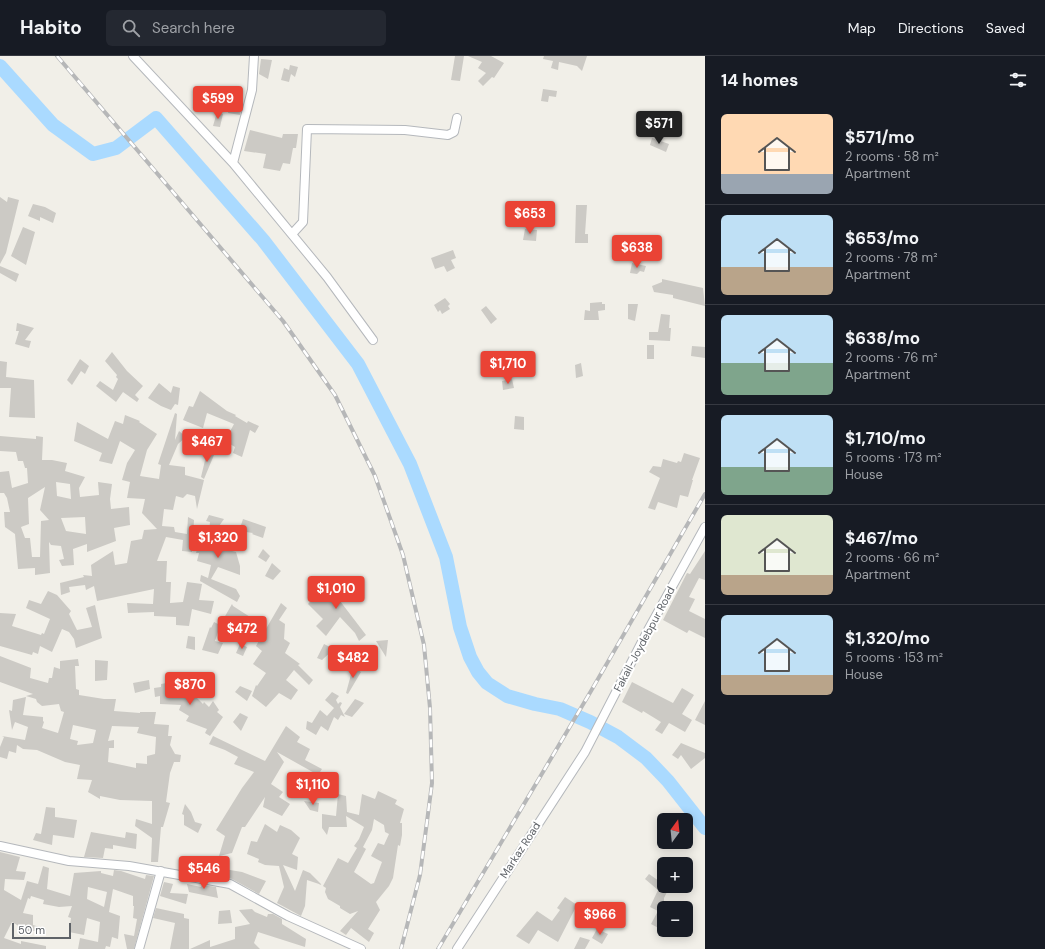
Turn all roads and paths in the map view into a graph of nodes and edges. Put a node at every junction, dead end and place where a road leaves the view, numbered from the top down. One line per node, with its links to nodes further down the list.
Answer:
1 (133, 56): 4 (street)
2 (254, 56): 4 (street)
3 (457, 118): 5 (street)
4 (233, 163): 5 (street)
5 (292, 234): 6 (street)
6 (372, 340)
7 (705, 527): 8 (street, Fakail-Joydebpur Road)
8 (585, 752): 13 (street, Markaz Road)
9 (0, 846): 10 (street)
10 (161, 871): 11 (street); 12 (street)
11 (139, 949)
12 (361, 949)
13 (457, 949)

